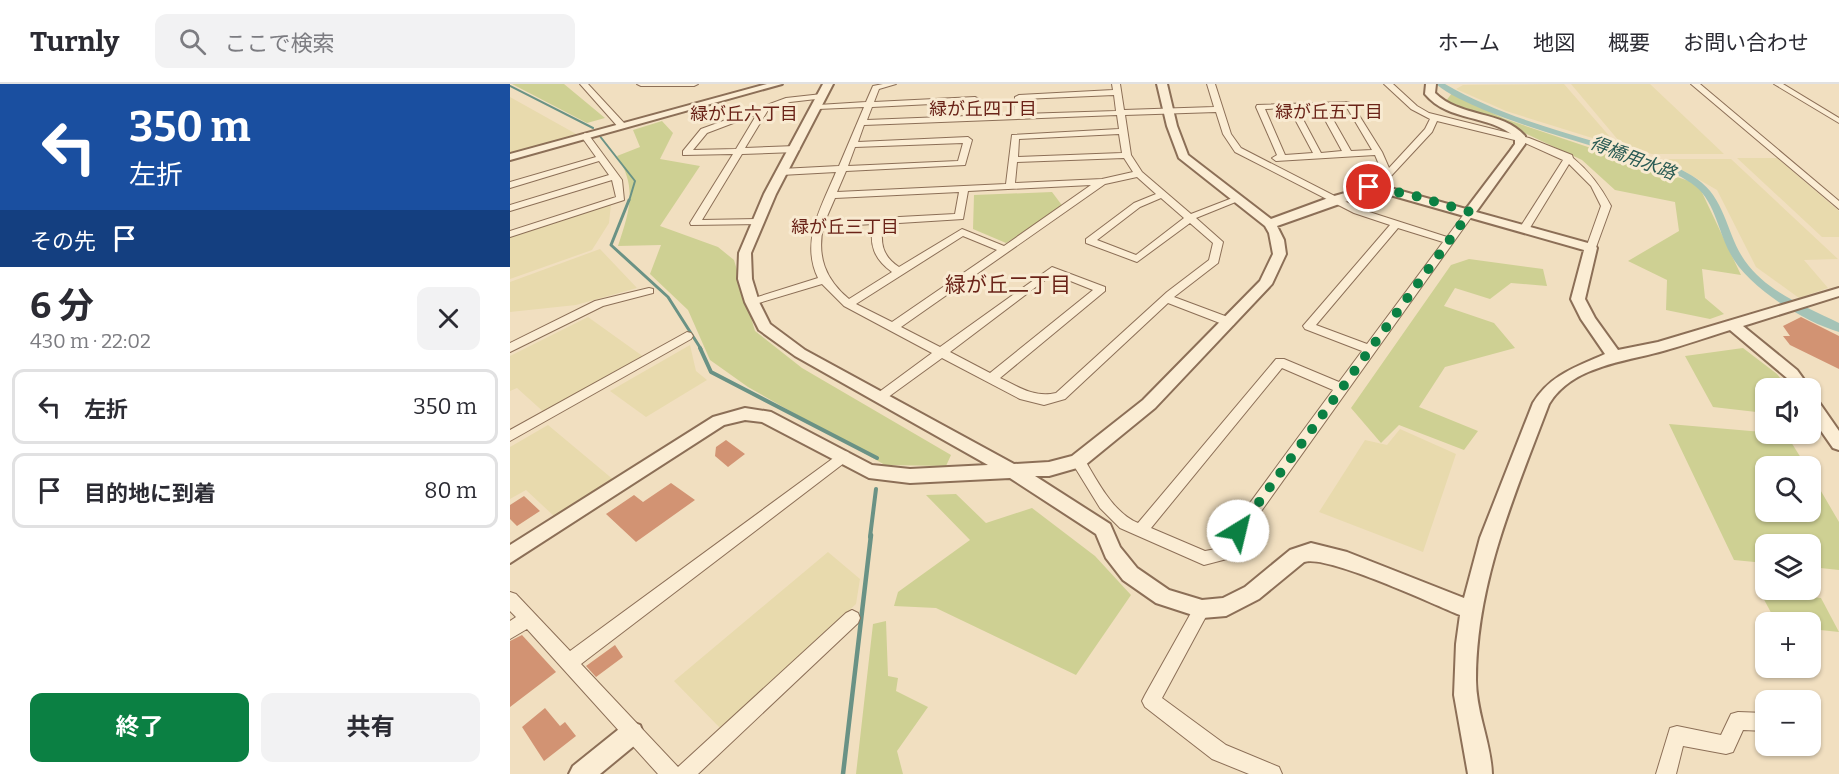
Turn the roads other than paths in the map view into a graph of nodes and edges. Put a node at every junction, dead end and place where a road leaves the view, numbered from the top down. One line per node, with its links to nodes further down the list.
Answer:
1 (584, 84): 27 (street)
2 (641, 84): 3 (street)
3 (675, 84): 4 (street)
4 (694, 84)
5 (777, 84): 27 (street)
6 (892, 84): 15 (street)
7 (1162, 84): 21 (street)
8 (1211, 84): 18 (street)
9 (1388, 84): 23 (street)
10 (1431, 84): 30 (street)
11 (1695, 84): 58 (street)
12 (1778, 84): 25 (street)
13 (1117, 88): 20 (street); 22 (street)
14 (823, 96): 15 (street); 19 (street); 32 (street)
15 (870, 103): 24 (street); 26 (street)
16 (1320, 105): 17 (street); 33 (street); 35 (street)
17 (1292, 106): 37 (street); 39 (street)
18 (1219, 109): 21 (street); 42 (street)
19 (764, 110): 34 (street); 34 (street)
20 (1120, 111): 21 (street); 22 (street); 28 (street)
21 (1168, 111): 56 (street)
22 (1018, 116): 24 (street)
23 (1435, 117): 30 (street); 47 (street)
24 (972, 118): 26 (street)
25 (1839, 121)
26 (861, 123): 31 (street)
27 (622, 126): 29 (street)
28 (1122, 132): 36 (street); 43 (street)
29 (585, 136): 38 (street); 41 (street)
30 (1520, 140): 40 (street); 60 (street)
31 (853, 145): 44 (street); 44 (street)
32 (796, 150): 34 (street); 45 (street)
33 (1378, 152): 35 (street); 47 (street)
34 (739, 153): 63 (street)
35 (1348, 154): 37 (street)
36 (1126, 155): 43 (street); 46 (street)
37 (1318, 155): 39 (street)
38 (510, 157)
39 (1282, 157): 42 (street)
40 (1569, 157): 67 (street); 70 (street)
41 (602, 158): 48 (street); 50 (street)
42 (1256, 159): 57 (street)
43 (1013, 160): 51 (street)
44 (842, 170): 45 (street); 54 (street)
45 (781, 172): 63 (street)
46 (1139, 174): 49 (street); 55 (street)
47 (1387, 174): 52 (street)
48 (614, 176): 59 (street); 68 (street)
49 (1102, 182): 51 (street); 71 (street)
50 (510, 185)
51 (1010, 186): 53 (street)
52 (1376, 187): 57 (street); 60 (street)
53 (964, 189): 54 (street); 62 (street)
54 (833, 195): 64 (street)
55 (1161, 195): 61 (street); 61 (street)
56 (1238, 199): 61 (street); 65 (street)
57 (1335, 199): 65 (street); 66 (street)
58 (1839, 206)
59 (510, 208)
60 (1470, 212): 67 (street); 69 (street)
61 (1191, 217): 76 (street)
62 (879, 221): 64 (street); 72 (street)
63 (757, 222): 77 (street)
64 (819, 224): 73 (street)
65 (1270, 224): 79 (street)
66 (1396, 224): 69 (street); 84 (street)
67 (1524, 229): 70 (street)
68 (510, 234)
69 (1449, 241): 84 (street)
70 (1591, 248): 86 (street)
71 (1005, 250): 72 (street); 81 (street)
72 (899, 272): 78 (street)
73 (824, 279): 77 (street); 78 (street)
74 (649, 291): 83 (street)
75 (1839, 292): 80 (street)
76 (1167, 298): 79 (street); 87 (street)
77 (752, 302): 90 (street)
78 (848, 304): 81 (street)
79 (1229, 322): 95 (street)
80 (1732, 325): 86 (street); 88 (street)
81 (892, 328): 85 (street)
82 (687, 336): 92 (street)
83 (510, 348)
84 (1371, 350): 89 (street)
85 (940, 352): 87 (street); 87 (street); 90 (street)
86 (1614, 356): 101 (street)
87 (992, 378)
88 (1795, 378)
89 (1343, 389): 97 (street); 97 (street)
90 (880, 398): 96 (street)
91 (1821, 418): 93 (street)
92 (510, 436)
93 (1839, 444)
94 (843, 456): 96 (street); 98 (street); 105 (street)
95 (1078, 461): 96 (street); 97 (street)
96 (1016, 473): 100 (street)
97 (1141, 530)
98 (510, 555)
99 (510, 599): 103 (street)
100 (1202, 609): 101 (street); 112 (street)
101 (1471, 609): 108 (street)
102 (852, 618): 111 (street)
103 (527, 619): 104 (street); 105 (street)
104 (510, 631)
105 (568, 663): 107 (street)
106 (1755, 722): 113 (street)
107 (633, 733): 109 (street); 110 (street)
108 (1483, 773)
109 (581, 774)
110 (671, 774)
111 (684, 774)
112 (1272, 774)
113 (1666, 774)

